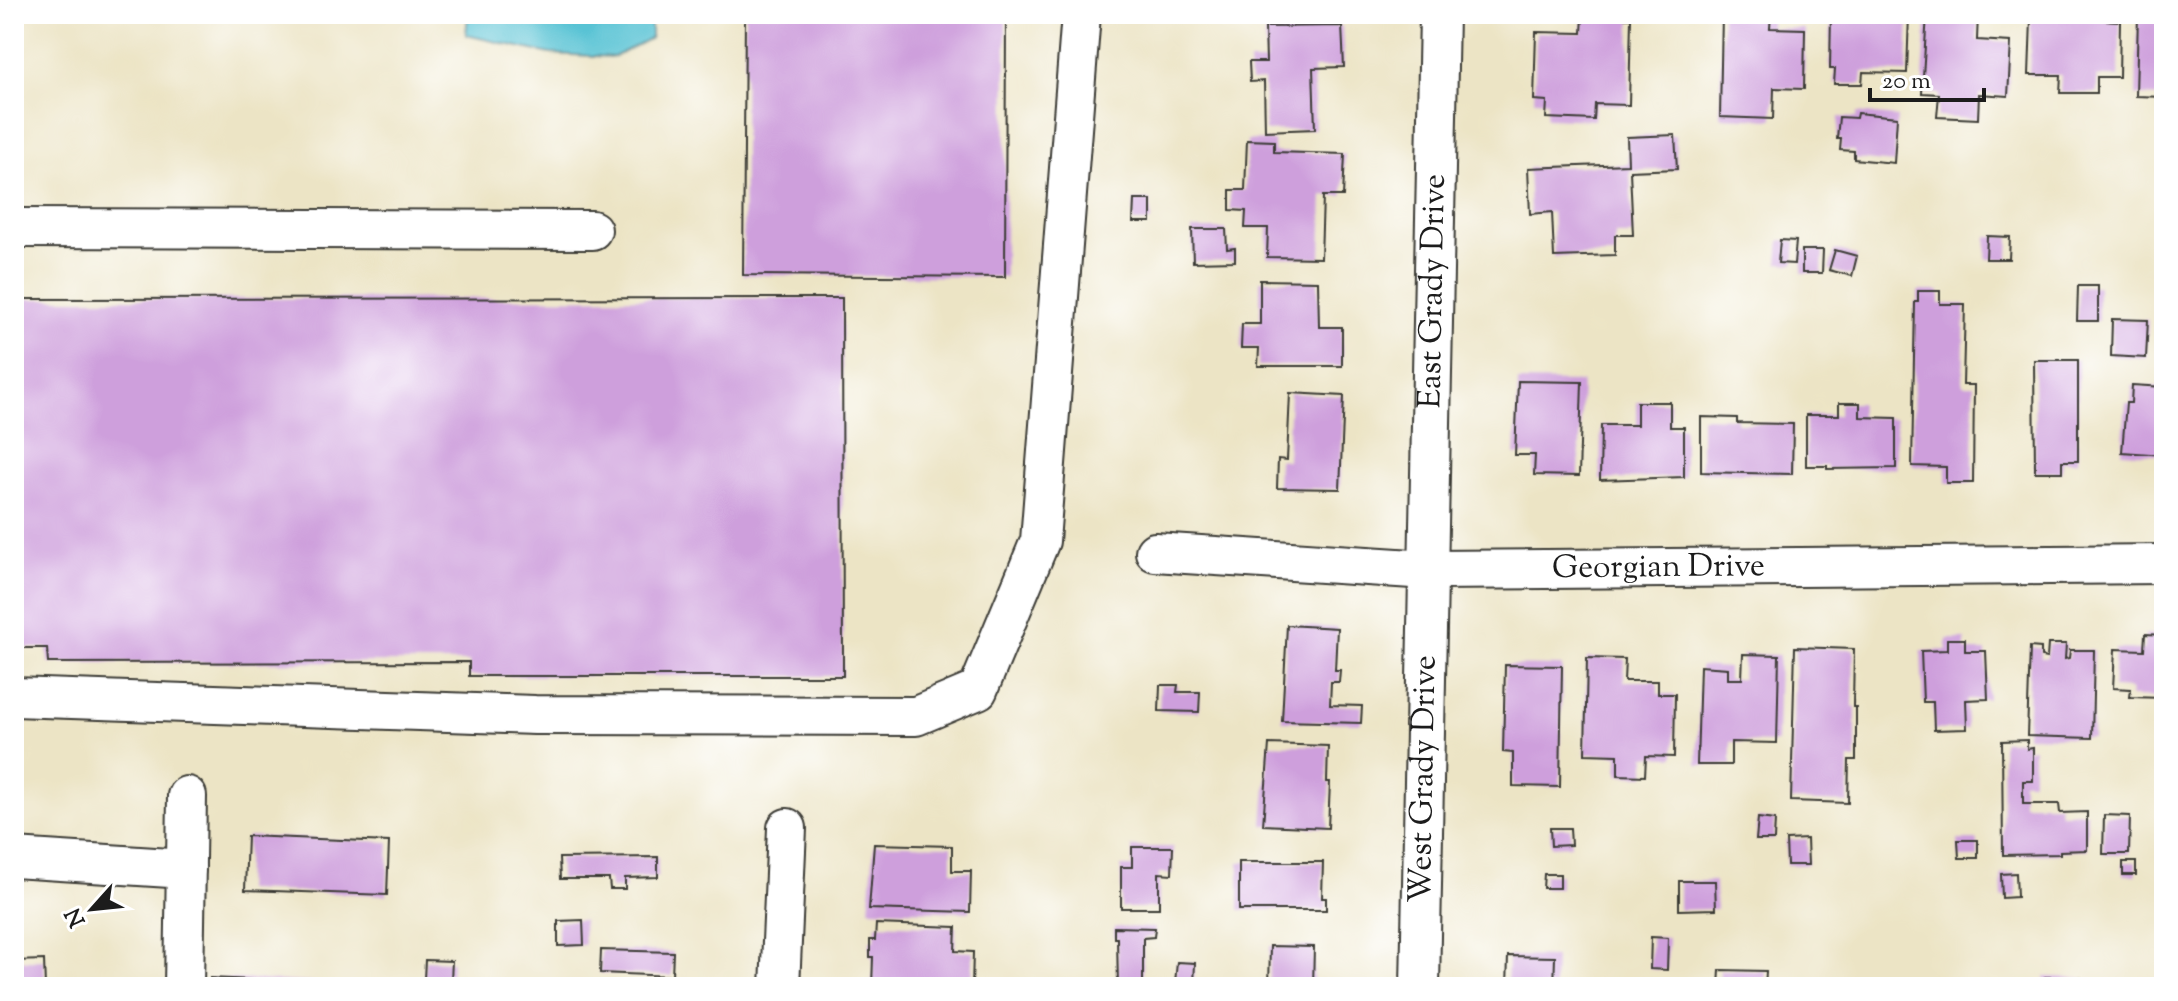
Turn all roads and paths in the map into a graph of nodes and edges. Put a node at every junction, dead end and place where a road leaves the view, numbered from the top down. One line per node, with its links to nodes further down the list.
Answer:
1 (1081, 14): 8 (street)
2 (1439, 14): 7 (street, East Grady Drive)
3 (14, 228): 4 (street)
4 (592, 230)
5 (1155, 552): 7 (street, Georgian Drive)
6 (2164, 564): 7 (street, Georgian Drive)
7 (1428, 570): 15 (street, West Grady Drive)
8 (14, 697)
9 (187, 796): 12 (street)
10 (787, 828): 14 (street)
11 (14, 858): 12 (street)
12 (186, 869): 13 (street)
13 (184, 987)
14 (780, 987)
15 (1420, 987)

